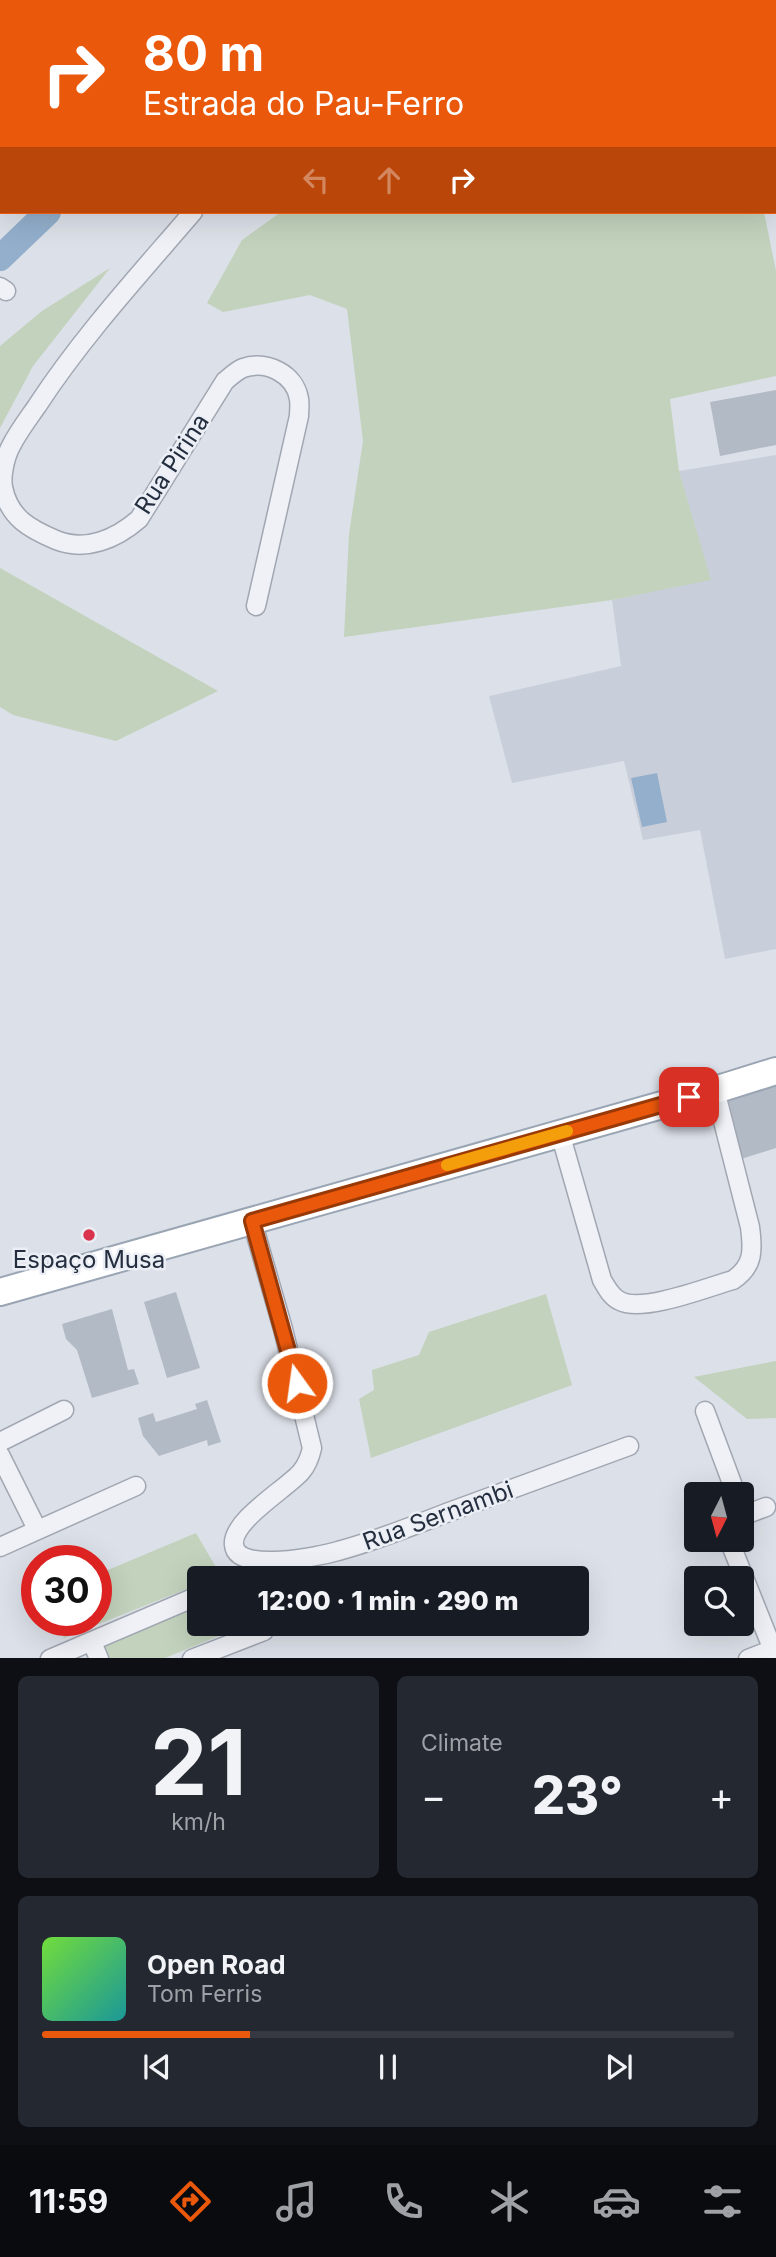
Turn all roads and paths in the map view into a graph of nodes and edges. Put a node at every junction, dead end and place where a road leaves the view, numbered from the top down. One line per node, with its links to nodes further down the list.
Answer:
1 (191, 214): 2 (street, Rua Pirina)
2 (256, 606)
3 (776, 1071): 4 (main road)
4 (715, 1090): 5 (main road); 5 (street)
5 (560, 1133): 6 (main road)
6 (252, 1221): 7 (main road); 11 (street, Rua Sernambi)
7 (0, 1292)
8 (64, 1410): 10 (street)
9 (705, 1411): 13 (street)
10 (0, 1442)
11 (629, 1446)
12 (0, 1455): 17 (street)
13 (732, 1482)
14 (136, 1486): 17 (street)
15 (766, 1507): 16 (street)
16 (754, 1511)
17 (37, 1529): 18 (street)
18 (0, 1547)
19 (734, 1552): 22 (street)
20 (187, 1602): 23 (street)
21 (251, 1636): 25 (street)
22 (774, 1649): 26 (street)
23 (95, 1650): 24 (street)
24 (50, 1658)
25 (192, 1658)
26 (748, 1658)

